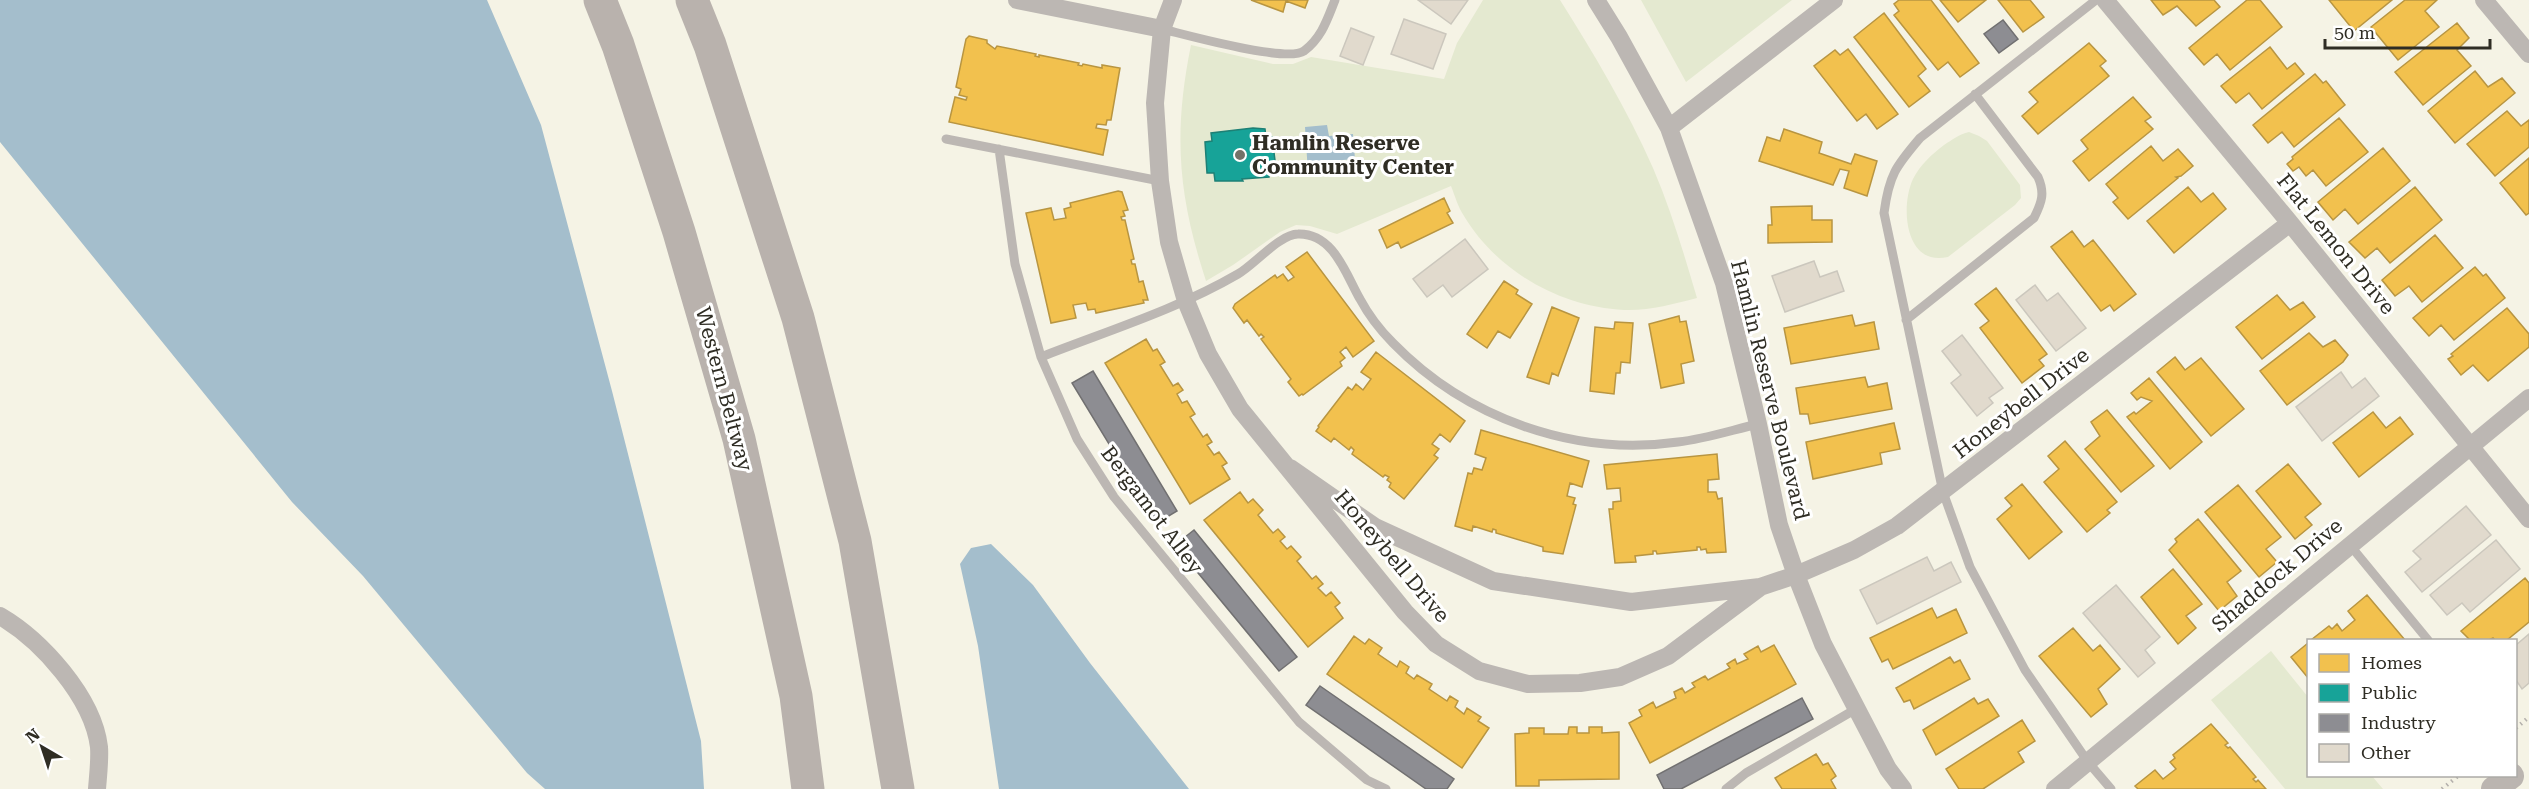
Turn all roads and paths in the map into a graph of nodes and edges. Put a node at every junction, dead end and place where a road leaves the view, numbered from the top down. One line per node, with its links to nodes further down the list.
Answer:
1 (600, 0): 42 (highway, Western Beltway)
2 (692, 0): 43 (highway)
3 (1017, 0): 11 (street)
4 (1173, 0): 11 (street, Honeybell Drive)
5 (1335, 0): 11 (lane)
6 (1596, 0): 14 (street, Hamlin Reserve Boulevard)
7 (1834, 0): 14 (street)
8 (2096, 0): 13 (lane)
9 (2105, 0): 18 (street, Flat Lemon Drive)
10 (2484, 0): 12 (street)
11 (1162, 29): 17 (street, Honeybell Drive)
12 (2529, 54)
13 (1976, 94): 20 (lane); 20 (lane)
14 (1669, 128): 23 (street, Hamlin Reserve Boulevard)
15 (946, 139): 16 (lane)
16 (999, 149): 17 (lane); 21 (lane, Bergamot Alley)
17 (1160, 181): 19 (street, Honeybell Drive)
18 (2290, 223): 24 (street, Flat Lemon Drive); 26 (street, Honeybell Drive)
19 (1186, 301): 21 (lane); 23 (lane); 25 (street, Honeybell Drive)
20 (1906, 320): 26 (lane)
21 (1041, 357): 44 (lane, Bergamot Alley)
22 (2529, 398): 24 (street, Shaddock Drive)
23 (1758, 424): 29 (street, Hamlin Reserve Boulevard)
24 (2470, 446): 27 (street, Flat Lemon Drive); 28 (street, Shaddock Drive)
25 (1290, 468): 30 (street, Honeybell Drive); 30 (street, Honeybell Drive)
26 (1943, 492): 29 (street, Honeybell Drive); 37 (lane)
27 (2529, 519)
28 (2349, 544): 32 (lane); 37 (street, Shaddock Drive)
29 (1796, 575): 30 (street, Honeybell Drive); 33 (street, Hamlin Reserve Boulevard)
30 (1760, 587)
31 (0, 616): 41 (street)
32 (2427, 639)
33 (1856, 709): 45 (lane); 46 (street, Hamlin Reserve Boulevard)
34 (2529, 717): 35 (path)
35 (2517, 727)
36 (2529, 761): 38 (street)
37 (2088, 762): 47 (street, Shaddock Drive); 48 (lane)
38 (2517, 771)
39 (2457, 777): 49 (path)
40 (2510, 777): 50 (street)
41 (97, 789)
42 (808, 789)
43 (898, 789)
44 (1386, 789)
45 (1726, 789)
46 (1903, 789)
47 (2055, 789)
48 (2111, 789)
49 (2442, 789)
50 (2494, 789)

